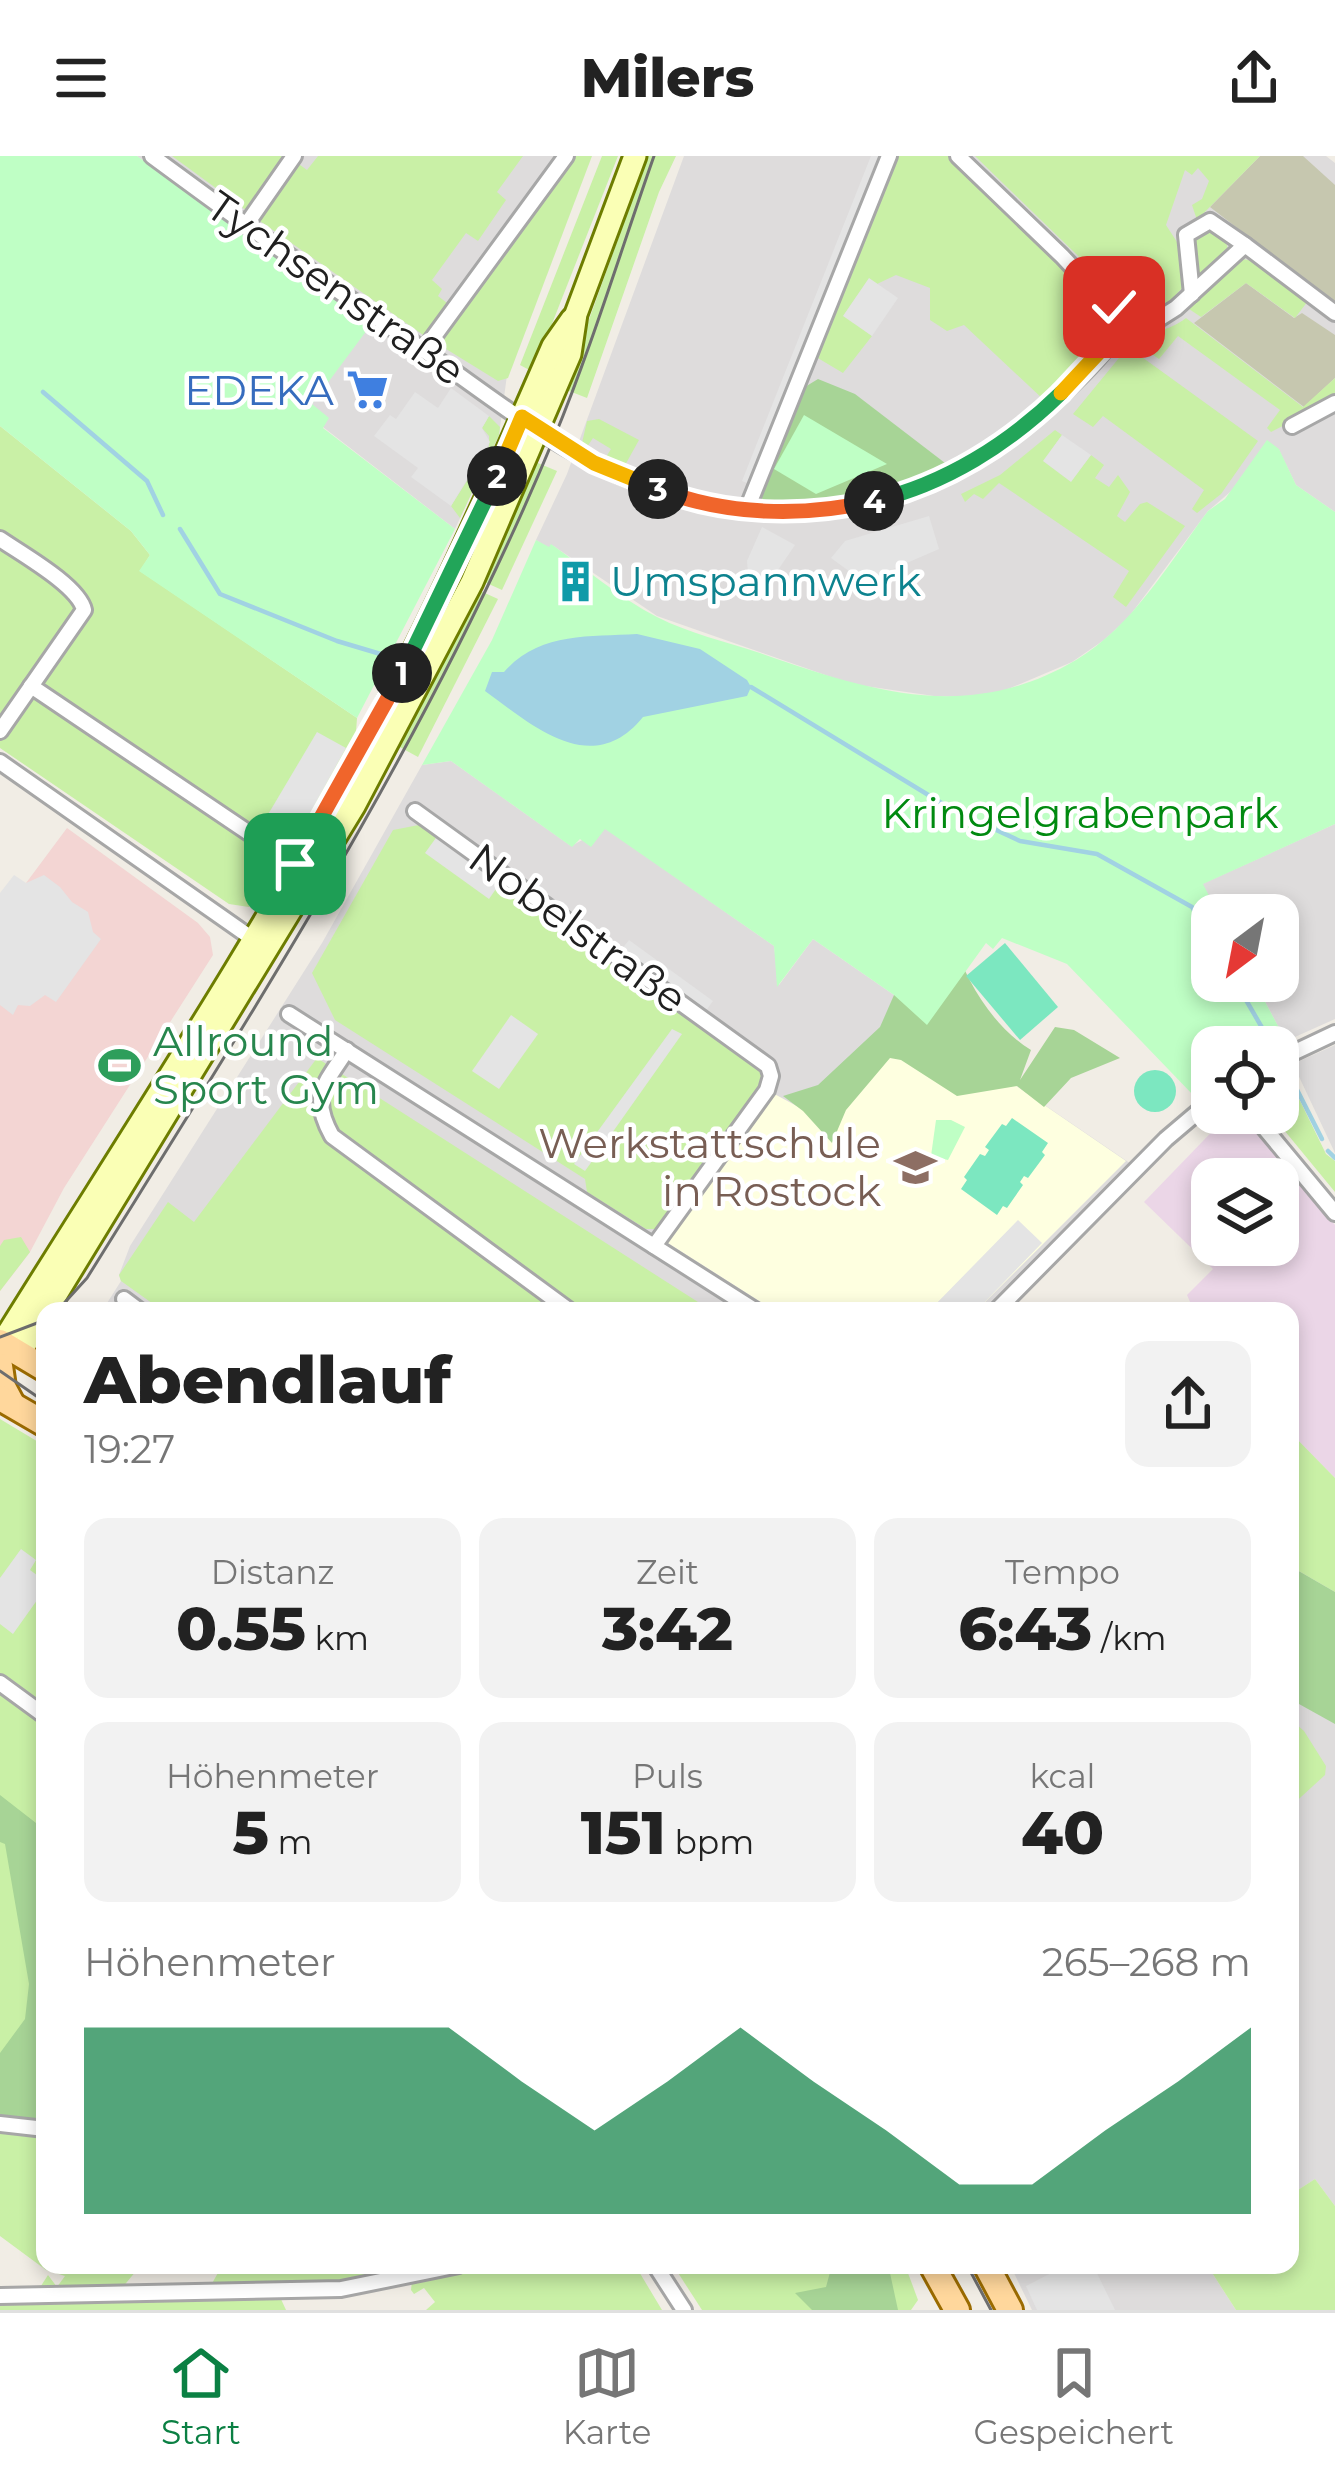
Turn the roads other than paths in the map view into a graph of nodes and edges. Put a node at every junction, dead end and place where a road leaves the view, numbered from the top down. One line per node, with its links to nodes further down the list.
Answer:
1 (152, 156): 7 (street, Tychsenstraße)
2 (294, 156): 7 (street)
3 (566, 156): 12 (street)
4 (635, 156): 14 (main road)
5 (889, 156): 16 (street)
6 (958, 156): 11 (street)
7 (246, 225): 12 (street, Tychsenstraße)
8 (1244, 245): 9 (street); 9 (street); 10 (street)
9 (1192, 294): 11 (street)
10 (1335, 313)
11 (1124, 322): 16 (street, Tychsenstraße)
12 (424, 350): 14 (street, Tychsenstraße)
13 (1335, 403): 15 (street)
14 (531, 423): 16 (street, Tychsenstraße); 22 (main road); 23 (main road)
15 (1292, 427)
16 (747, 509)
17 (0, 539): 18 (street)
18 (31, 686): 19 (street); 22 (street)
19 (0, 731)
20 (0, 762): 23 (street)
21 (415, 811): 31 (street, Nobelstraße)
22 (295, 864): 23 (main road)
23 (260, 944): 33 (main road); 39 (main road)
24 (289, 1014): 27 (street)
25 (1335, 1033): 26 (street)
26 (1299, 1050)
27 (347, 1051): 31 (street); 35 (street)
28 (1191, 1118): 37 (street)
29 (1269, 1134): 30 (street)
30 (1335, 1213)
31 (654, 1246): 36 (street)
32 (124, 1299): 34 (street)
33 (51, 1302)
34 (128, 1302)
35 (558, 1302)
36 (740, 1302)
37 (1005, 1302)
38 (36, 1321): 39 (main road)
39 (4, 1353): 40 (main road); 41 (main road)
40 (36, 1365)
41 (6, 1400): 42 (main road)
42 (36, 1418)
43 (0, 1683): 44 (street)
44 (36, 1709)
45 (0, 2124): 46 (street)
46 (36, 2128)
47 (422, 2274): 51 (street)
48 (662, 2274): 53 (street)
49 (936, 2274): 52 (main road)
50 (992, 2276): 52 (main road); 54 (main road)
51 (0, 2296)
52 (954, 2309)
53 (684, 2310)
54 (1010, 2310)

